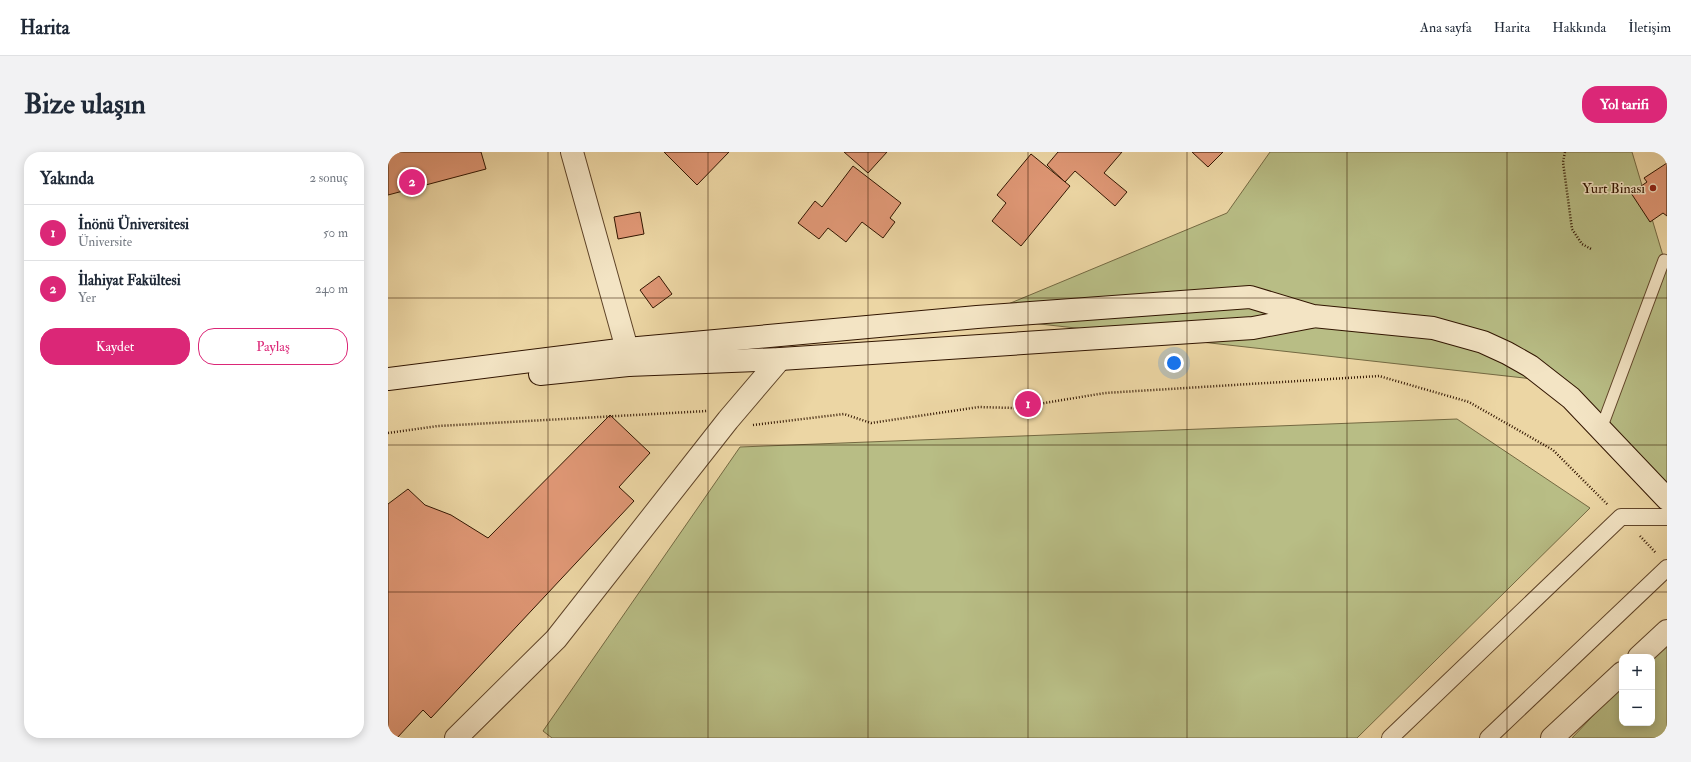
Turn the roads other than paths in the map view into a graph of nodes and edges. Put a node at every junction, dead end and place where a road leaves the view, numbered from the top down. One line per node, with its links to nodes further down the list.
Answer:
1 (572, 152): 4 (main road)
2 (1664, 260): 8 (lane)
3 (1313, 316): 4 (main road); 5 (main road); 8 (main road)
4 (628, 357): 5 (main road); 6 (main road); 7 (main road)
5 (780, 359): 15 (main road)
6 (388, 379)
7 (388, 393)
8 (1601, 429): 9 (main road)
9 (1667, 498)
10 (1667, 517): 16 (street)
11 (1667, 568): 17 (street)
12 (1667, 631): 13 (main road)
13 (1642, 654)
14 (1619, 676): 18 (main road)
15 (456, 738)
16 (1390, 738)
17 (1488, 738)
18 (1552, 738)

